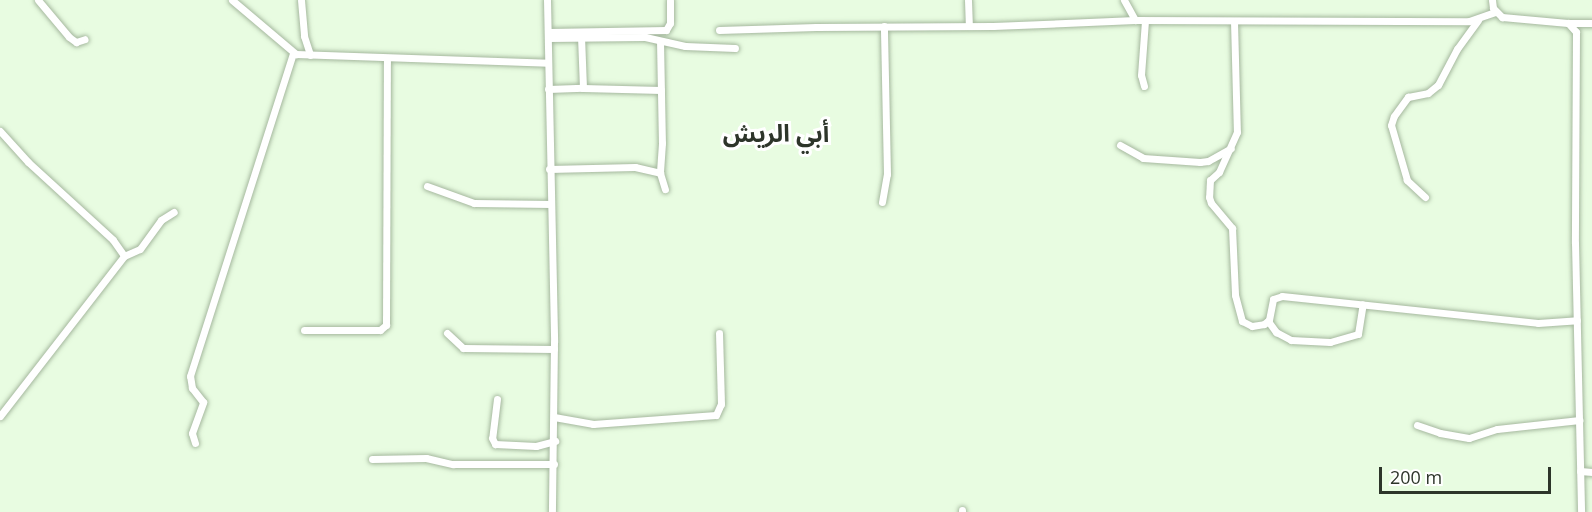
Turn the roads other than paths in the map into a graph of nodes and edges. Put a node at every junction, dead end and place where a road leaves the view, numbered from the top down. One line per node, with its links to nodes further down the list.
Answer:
1 (38, 0): 21 (street)
2 (301, 0): 25 (street)
3 (548, 0): 19 (street)
4 (670, 0): 19 (street)
5 (968, 0): 16 (street)
6 (1124, 0): 10 (street)
7 (1492, 0): 9 (street)
8 (238, 2): 24 (street)
9 (1495, 12): 11 (street); 14 (street)
10 (1135, 20): 12 (street); 16 (street)
11 (1478, 20): 13 (street); 39 (street)
12 (1145, 21): 13 (street); 28 (street)
13 (1234, 21): 34 (street)
14 (1569, 23): 15 (street); 45 (street)
15 (1592, 24)
16 (969, 25): 17 (street)
17 (884, 26): 18 (street); 40 (street)
18 (719, 30)
19 (548, 35): 20 (street); 27 (street)
20 (581, 37): 22 (street); 29 (street)
21 (85, 39)
22 (660, 41): 23 (street); 31 (street)
23 (735, 48)
24 (293, 53): 25 (street); 57 (street)
25 (310, 55): 26 (street)
26 (387, 59): 27 (street); 47 (street)
27 (548, 63): 30 (street)
28 (1144, 86)
29 (583, 88): 30 (street); 31 (street)
30 (548, 89): 35 (street)
31 (661, 90): 36 (street)
32 (0, 131): 43 (street)
33 (1119, 145): 34 (street)
34 (1231, 148): 46 (street)
35 (549, 169): 36 (street); 41 (street)
36 (660, 173): 38 (street)
37 (427, 186): 41 (street)
38 (665, 189)
39 (1425, 197)
40 (882, 202)
41 (551, 204): 50 (street)
42 (174, 212): 43 (street)
43 (124, 256): 52 (street)
44 (1363, 304): 45 (street); 46 (street); 46 (street)
45 (1577, 320): 54 (street)
46 (1268, 321)
47 (304, 330)
48 (447, 333): 50 (street)
49 (719, 333): 53 (street)
50 (554, 349): 53 (street)
51 (496, 399): 56 (street)
52 (0, 416)
53 (554, 417): 56 (street)
54 (1580, 420): 55 (street); 60 (street)
55 (1417, 424)
56 (555, 441): 59 (street)
57 (195, 443)
58 (372, 459): 59 (street)
59 (554, 464): 62 (street)
60 (1580, 471): 61 (street); 63 (street)
61 (1592, 472)
62 (552, 512)
63 (1581, 512)

